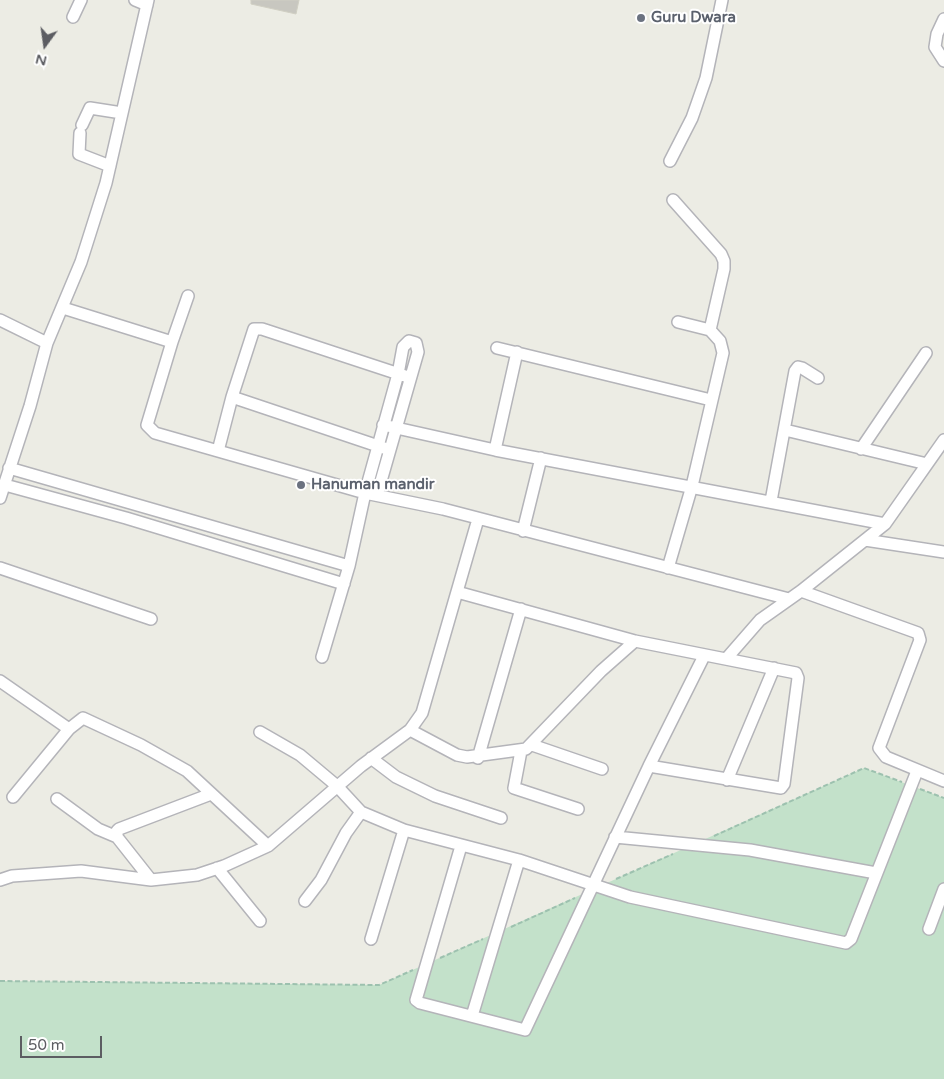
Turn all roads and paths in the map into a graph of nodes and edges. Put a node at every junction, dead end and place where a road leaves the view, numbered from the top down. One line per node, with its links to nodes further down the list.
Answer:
1 (82, 0): 5 (street)
2 (135, 0): 4 (street)
3 (722, 0): 9 (street)
4 (148, 2): 8 (street)
5 (73, 17)
6 (944, 19): 7 (street)
7 (944, 61)
8 (122, 113): 10 (street); 10 (street)
9 (670, 161)
10 (110, 166): 13 (street)
11 (672, 200): 16 (street)
12 (188, 296): 18 (street)
13 (63, 308): 17 (street); 18 (street)
14 (0, 320): 17 (street)
15 (678, 322): 16 (street)
16 (710, 330): 26 (street)
17 (47, 342): 38 (street)
18 (172, 342): 35 (street)
19 (497, 348): 20 (street)
20 (517, 352): 26 (street); 34 (street)
21 (926, 353): 32 (street)
22 (398, 374): 23 (street); 23 (street); 25 (street); 27 (street)
23 (411, 378): 28 (street)
24 (818, 378): 29 (street)
25 (232, 397): 31 (street); 35 (street)
26 (711, 400): 40 (street)
27 (384, 425): 28 (street); 31 (street)
28 (397, 428): 33 (street); 34 (street)
29 (785, 430): 32 (street); 43 (street)
30 (944, 440): 37 (street)
31 (378, 447): 33 (street); 41 (street)
32 (861, 449): 37 (street)
33 (390, 450): 41 (street)
34 (495, 450): 36 (street)
35 (218, 451): 41 (street)
36 (541, 458): 40 (street); 46 (street)
37 (927, 464): 45 (street)
38 (9, 468): 39 (street); 49 (street)
39 (5, 485): 42 (street); 52 (street)
40 (692, 486): 43 (street); 51 (street)
41 (371, 494): 44 (street); 49 (street)
42 (0, 498)
43 (771, 501): 45 (street)
44 (478, 519): 46 (street); 54 (street)
45 (885, 524): 47 (street)
46 (524, 531): 51 (street)
47 (865, 540): 48 (street); 53 (street)
48 (944, 552)
49 (349, 566): 52 (street)
50 (0, 568): 57 (street)
51 (668, 568): 55 (street)
52 (344, 584): 60 (street)
53 (801, 590): 55 (street); 73 (street)
54 (457, 592): 56 (street); 65 (street)
55 (789, 599): 61 (street)
56 (520, 609): 58 (street); 70 (street)
57 (151, 619)
58 (634, 641): 59 (street); 67 (street)
59 (704, 656): 61 (street); 71 (street)
60 (322, 658)
61 (726, 659): 62 (street)
62 (774, 668): 74 (street); 74 (street)
63 (0, 681): 64 (street)
64 (69, 728): 79 (street); 80 (street)
65 (410, 730): 69 (street); 70 (street)
66 (260, 732): 77 (street)
67 (532, 744): 68 (street); 72 (street)
68 (521, 751): 70 (street); 83 (street)
69 (371, 758): 77 (street); 85 (street)
70 (478, 758)
71 (648, 766): 74 (street); 88 (street)
72 (602, 769)
73 (917, 771): 75 (street); 95 (street)
74 (727, 780)
75 (944, 781)
76 (908, 785): 89 (path)
77 (337, 786): 84 (street); 90 (street)
78 (917, 788): 81 (path)
79 (211, 794): 87 (street); 90 (street)
80 (13, 796)
81 (944, 798)
82 (57, 799): 87 (street)
83 (578, 809)
84 (361, 812): 86 (street); 102 (street)
85 (501, 818)
86 (404, 830): 91 (street); 107 (street)
87 (117, 837): 97 (street)
88 (615, 837): 95 (street); 99 (street)
89 (711, 837)
90 (268, 846): 94 (street)
91 (461, 846): 93 (street); 111 (street)
92 (675, 853): 98 (path)
93 (519, 860): 99 (street); 111 (street)
94 (217, 868): 97 (street); 103 (street)
95 (876, 873): 99 (street)
96 (0, 880): 97 (street)
97 (151, 880)
98 (612, 881)
99 (594, 884): 111 (street)
100 (944, 889): 105 (street)
101 (577, 897): 104 (path)
102 (305, 901)
103 (260, 921)
104 (505, 929)
105 (929, 929)
106 (487, 937): 108 (path)
107 (371, 939)
108 (433, 961)
109 (415, 969): 110 (path)
110 (0, 981)
111 (472, 1016)

